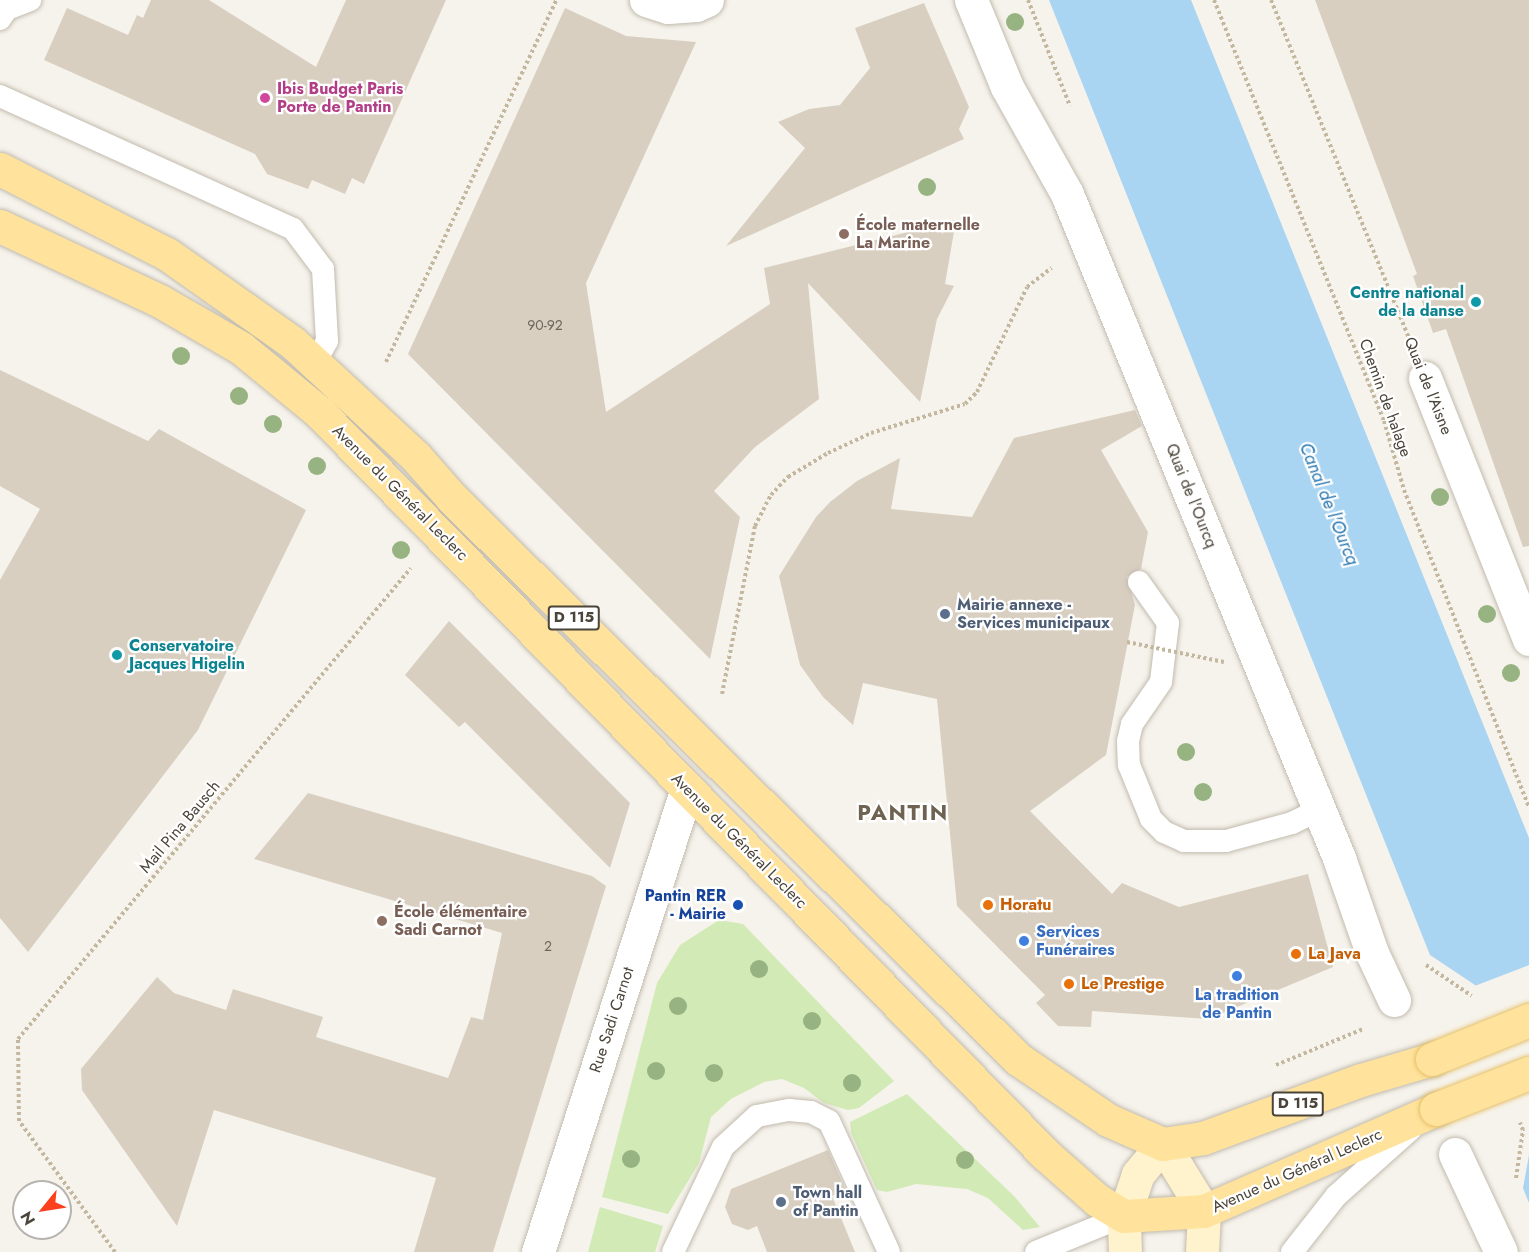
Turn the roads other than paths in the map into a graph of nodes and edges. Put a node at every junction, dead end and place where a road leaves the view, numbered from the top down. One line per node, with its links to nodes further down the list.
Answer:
1 (30, 0): 5 (lane)
2 (645, 0): 3 (street)
3 (707, 0)
4 (971, 0): 14 (street, Quai de l'Ourcq)
5 (0, 19)
6 (0, 96): 9 (lane)
7 (0, 169): 9 (main road, Avenue du Général Leclerc / D 115)
8 (0, 226): 13 (main road, Avenue du Général Leclerc / D 115)
9 (315, 363): 19 (main road, Avenue du Général Leclerc / D 115)
10 (1425, 378): 12 (street, Quai de l'Aisne)
11 (1138, 582): 14 (lane)
12 (1529, 639)
13 (687, 788): 22 (main road, Avenue du Général Leclerc / D 115); 23 (street, Rue Sadi Carnot)
14 (1319, 810): 15 (street, Quai de l'Ourcq)
15 (1394, 1000)
16 (1529, 1020): 19 (main road, D 115, bridge)
17 (1529, 1073): 18 (main road, Avenue du Général Leclerc, bridge)
18 (1436, 1109): 21 (main road, Avenue du Général Leclerc); 29 (lane)
19 (1163, 1144): 21 (main road); 22 (main road)
20 (1455, 1154): 30 (street)
21 (1204, 1211): 22 (main road, Avenue du Général Leclerc); 28 (main road)
22 (1124, 1216): 26 (lane); 27 (main road)
23 (538, 1252)
24 (673, 1252): 25 (lane)
25 (889, 1252)
26 (1036, 1252)
27 (1125, 1252)
28 (1202, 1252)
29 (1292, 1252)
30 (1501, 1252)

